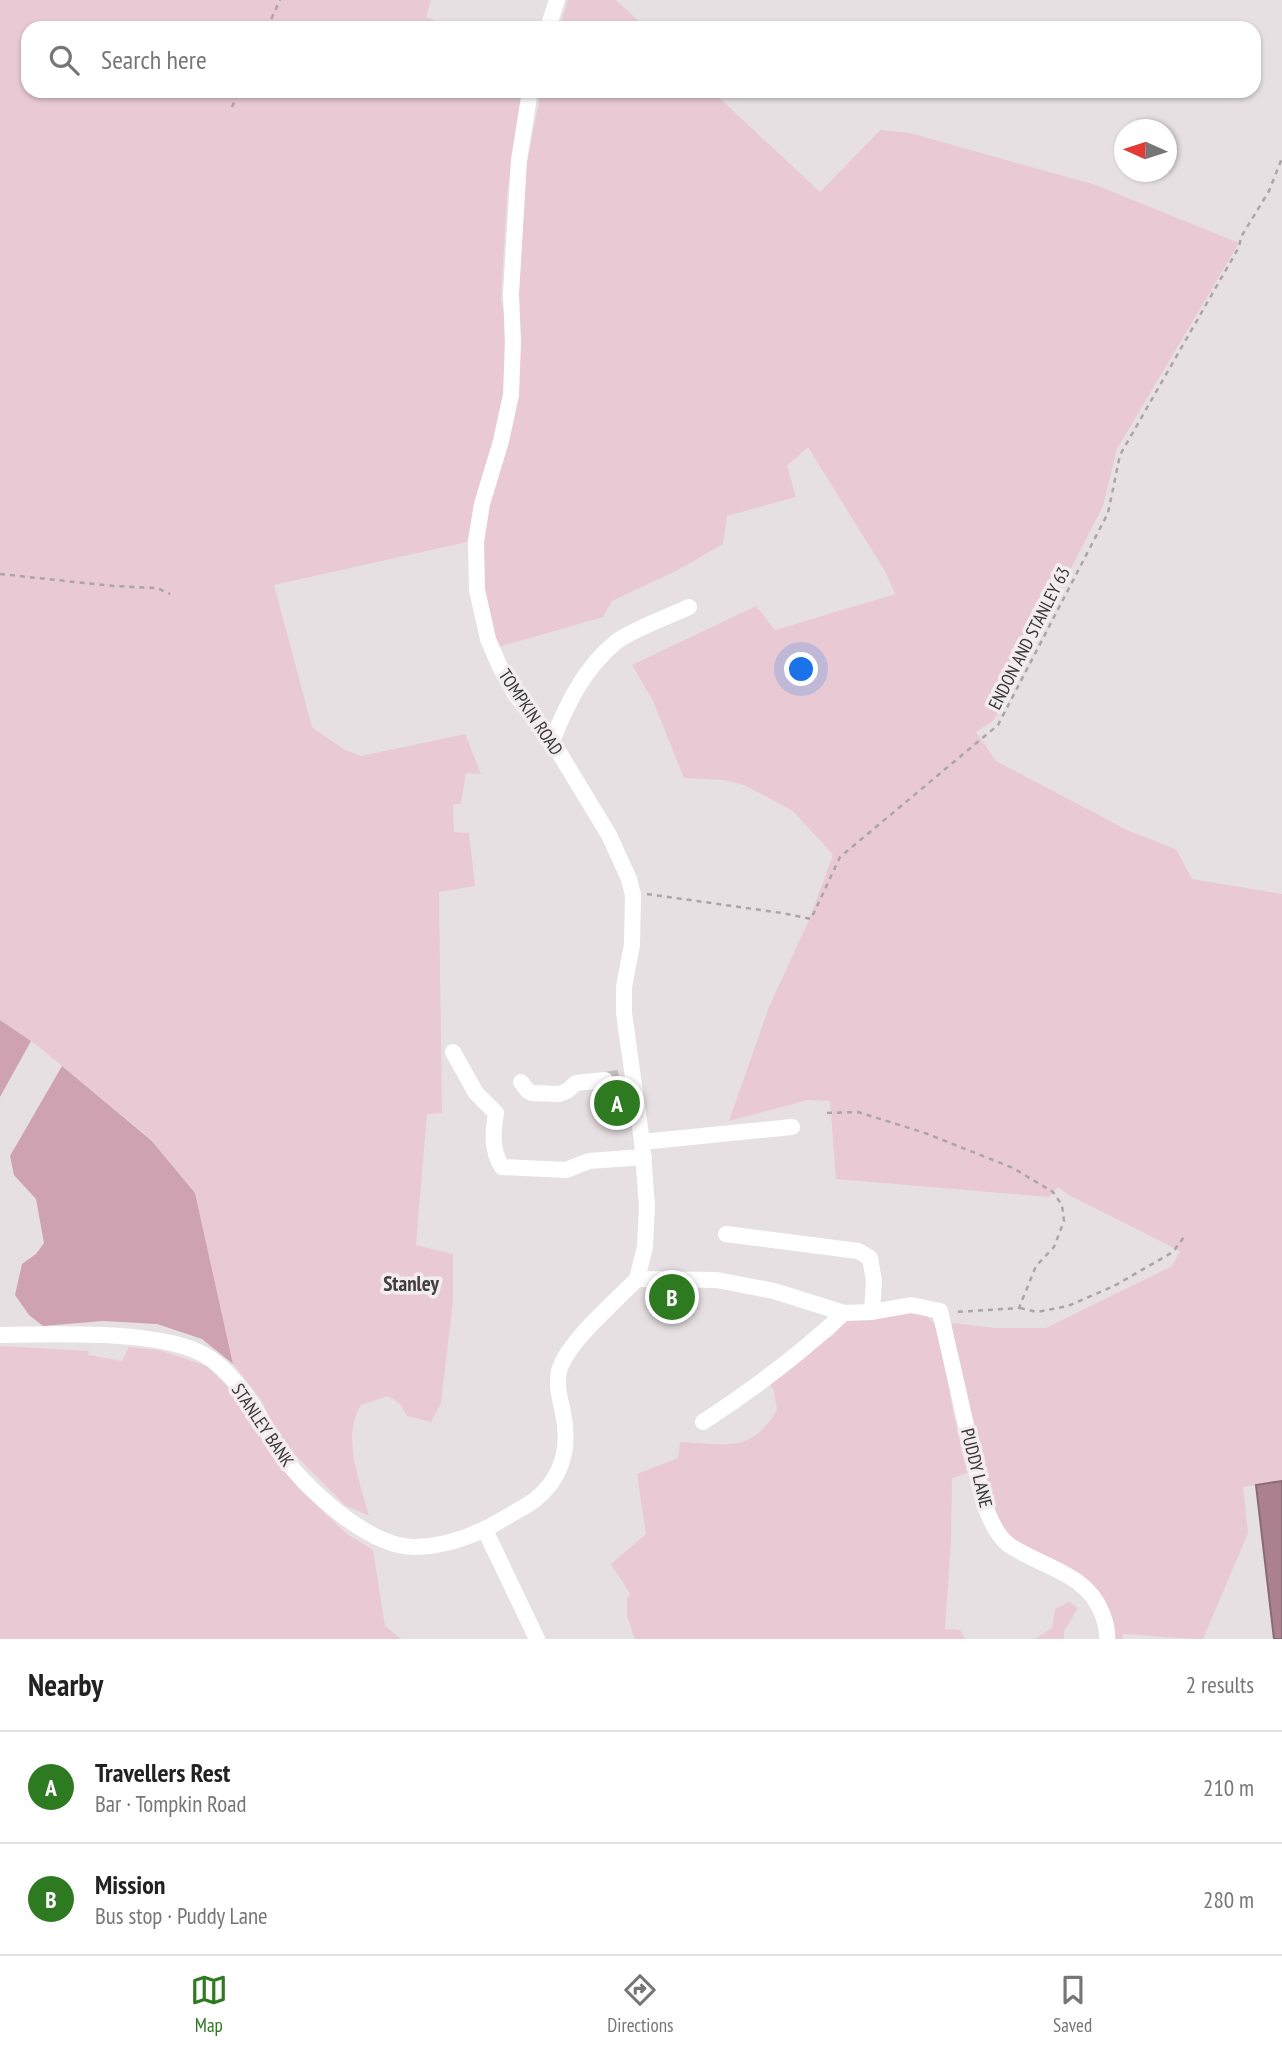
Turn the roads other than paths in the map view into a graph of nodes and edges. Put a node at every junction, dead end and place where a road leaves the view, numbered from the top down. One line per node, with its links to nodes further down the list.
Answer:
1 (557, 0): 2 (street)
2 (550, 21)
3 (529, 98): 5 (street, TOMPKIN ROAD)
4 (689, 607): 5 (street)
5 (552, 741): 7 (street, TOMPKIN ROAD)
6 (453, 1052): 10 (street)
7 (619, 1078): 8 (street); 10 (street, TOMPKIN ROAD)
8 (522, 1082)
9 (792, 1127): 10 (street)
10 (643, 1149): 12 (street, TOMPKIN ROAD)
11 (726, 1234): 13 (street)
12 (637, 1279): 14 (street); 17 (street, STANLEY BANK)
13 (872, 1312): 14 (street); 19 (street, PUDDY LANE)
14 (844, 1313): 16 (street)
15 (0, 1335): 17 (street, STANLEY BANK)
16 (703, 1422)
17 (485, 1530): 18 (street)
18 (537, 1639)
19 (1107, 1639)

